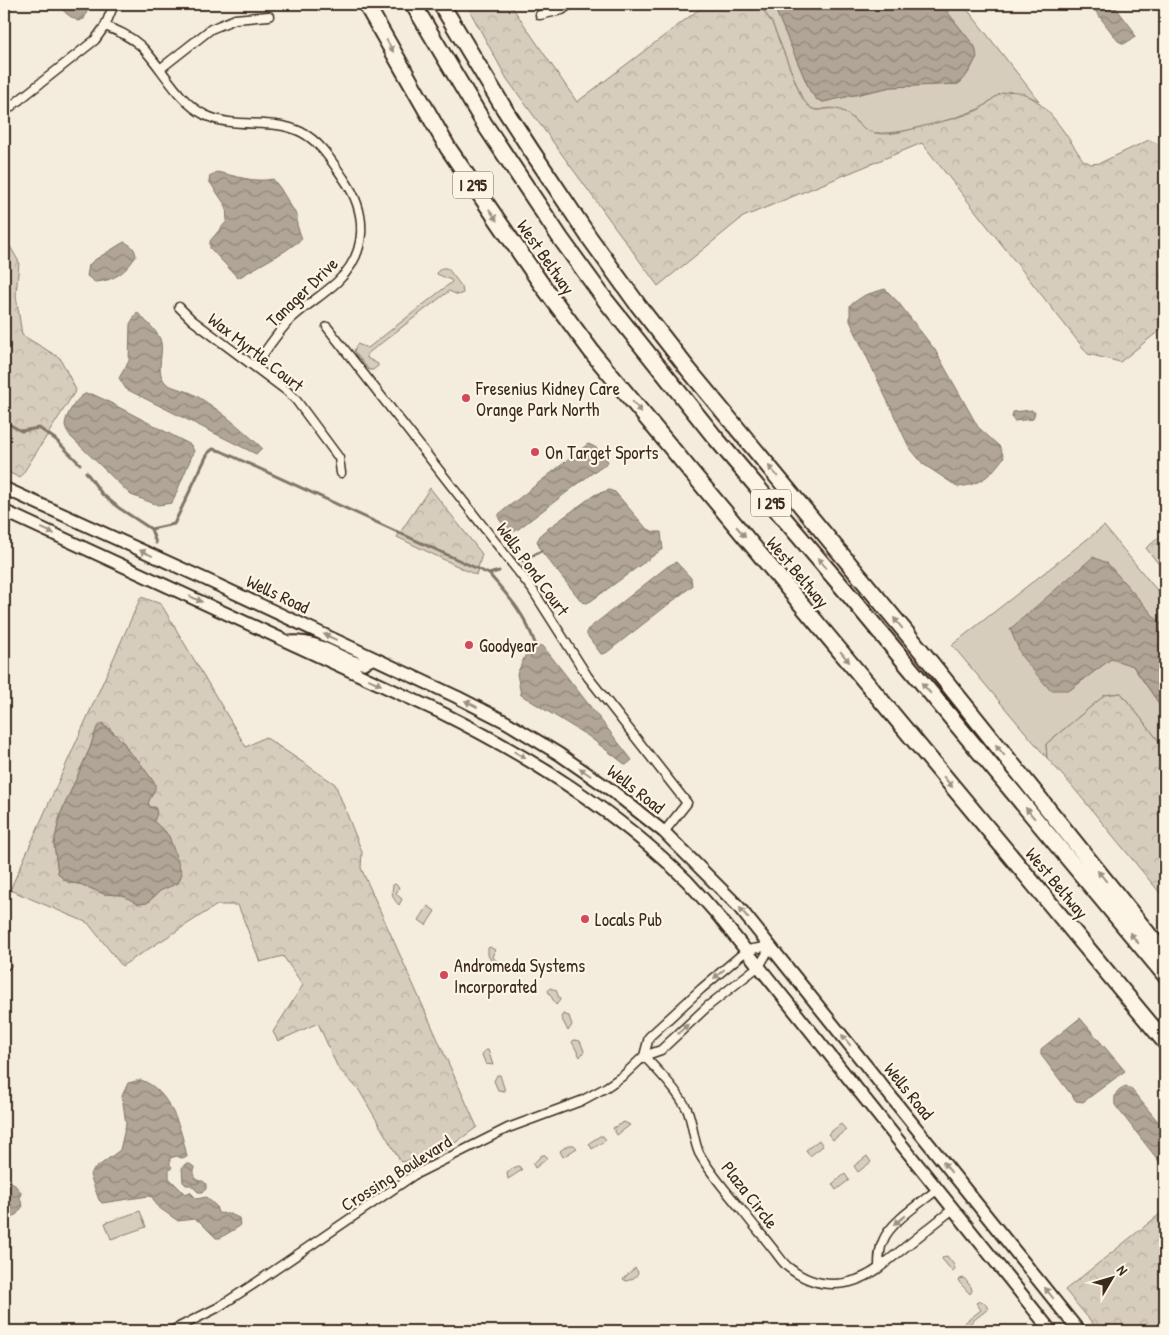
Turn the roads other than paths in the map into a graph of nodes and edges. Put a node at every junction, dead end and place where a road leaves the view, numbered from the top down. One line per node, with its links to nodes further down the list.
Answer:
1 (114, 4): 8 (street)
2 (366, 4): 25 (highway, West Beltway / I 295, one-way to 25)
3 (414, 4): 24 (highway, West Beltway / I 295, one-way to 3)
4 (441, 4): 22 (highway, one-way to 4)
5 (570, 4): 6 (street)
6 (540, 15)
7 (269, 16): 9 (street)
8 (105, 26): 9 (street, Tanager Drive); 10 (street)
9 (160, 69): 13 (street, Tanager Drive)
10 (4, 112)
11 (179, 307): 13 (street, Wax Myrtle Court)
12 (327, 327): 19 (street, Wells Pond Court)
13 (255, 365): 14 (street, Wax Myrtle Court)
14 (341, 473)
15 (4, 488): 18 (main road, Wells Road, one-way to 15)
16 (4, 511): 17 (main road, Wells Road, one-way to 17)
17 (288, 642): 18 (main road); 21 (main road, Wells Road, one-way to 21)
18 (374, 658): 19 (main road, Wells Road, one-way to 18)
19 (664, 832): 20 (main road, Wells Road, one-way to 19)
20 (771, 946): 21 (street); 23 (street, Crossing Boulevard); 27 (main road, Wells Road, one-way to 20)
21 (747, 950): 23 (main road, Wells Road); 26 (street, Crossing Boulevard, one-way to 26)
22 (1165, 955)
23 (760, 965): 26 (street, Crossing Boulevard, one-way to 23); 28 (main road, Wells Road)
24 (1165, 975)
25 (1165, 1042)
26 (644, 1056): 30 (street, Plaza Circle); 31 (street, Crossing Boulevard)
27 (963, 1186): 29 (main road); 33 (main road, Wells Road, one-way to 27)
28 (938, 1189): 29 (main road, Wells Road); 30 (street, one-way to 30)
29 (950, 1204): 30 (street, Plaza Circle); 32 (main road, Wells Road)
30 (879, 1268)
31 (171, 1331)
32 (1051, 1331)
33 (1079, 1331)

